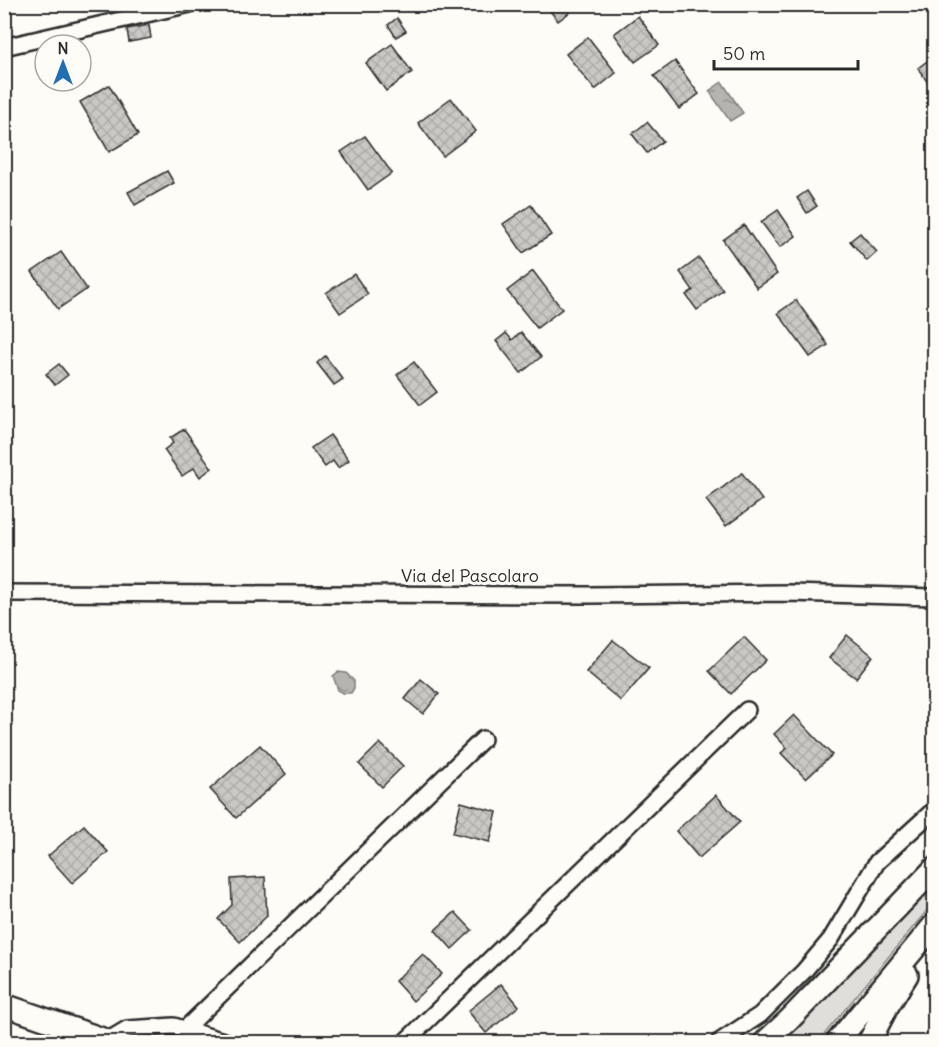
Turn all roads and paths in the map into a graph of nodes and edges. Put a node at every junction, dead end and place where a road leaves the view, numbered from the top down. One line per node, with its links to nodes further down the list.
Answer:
1 (190, 4): 2 (street)
2 (4, 47)
3 (4, 593): 4 (street, Via del Pascolaro)
4 (934, 597)
5 (747, 710): 15 (street)
6 (483, 739): 12 (street)
7 (934, 810): 16 (street)
8 (934, 868): 17 (main road)
9 (934, 925): 18 (main road)
10 (934, 932): 19 (main road)
11 (4, 1005): 13 (main road)
12 (185, 1029): 13 (street); 14 (street)
13 (109, 1042)
14 (227, 1042)
15 (405, 1042)
16 (719, 1042)
17 (765, 1042)
18 (837, 1042)
19 (869, 1042)

